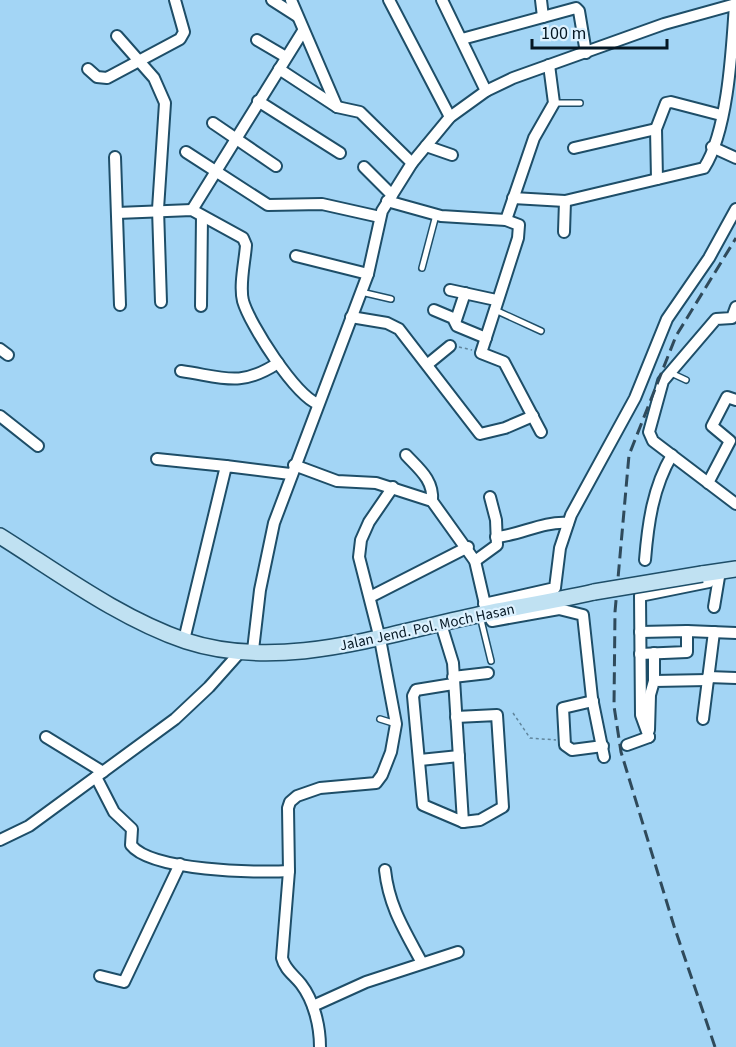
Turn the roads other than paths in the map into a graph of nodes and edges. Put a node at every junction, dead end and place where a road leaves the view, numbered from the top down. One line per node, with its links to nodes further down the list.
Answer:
1 (175, 0): 16 (street)
2 (272, 0): 8 (street)
3 (291, 0): 8 (street)
4 (389, 0): 26 (street)
5 (442, 0): 12 (street)
6 (541, 0): 9 (street)
7 (735, 4): 14 (street); 25 (street)
8 (297, 16): 10 (street)
9 (543, 16): 12 (street); 14 (street)
10 (303, 31): 15 (street); 24 (street)
11 (117, 36): 16 (street)
12 (462, 39): 20 (street)
13 (257, 40): 15 (street)
14 (586, 53): 17 (street)
15 (286, 57): 19 (street)
16 (139, 60): 18 (street); 46 (street)
17 (549, 65): 20 (street); 22 (street)
18 (88, 69)
19 (279, 69): 21 (street); 24 (street)
20 (486, 91): 26 (street)
21 (258, 101): 29 (street); 34 (street)
22 (554, 103): 23 (lane); 44 (street)
23 (580, 103)
24 (337, 107): 38 (street)
25 (721, 115): 28 (street); 31 (street)
26 (450, 117): 30 (street)
27 (213, 123): 29 (street)
28 (656, 129): 32 (street); 42 (street)
29 (237, 137): 39 (street); 41 (street)
30 (426, 146): 35 (street); 38 (street)
31 (712, 147): 37 (street); 42 (street)
32 (574, 148)
33 (186, 152): 41 (street)
34 (340, 153)
35 (452, 155)
36 (115, 157): 48 (street)
37 (736, 158)
38 (412, 164): 43 (street)
39 (276, 165)
40 (364, 167): 43 (street)
41 (215, 172): 49 (street); 51 (street)
42 (657, 179): 45 (street)
43 (390, 198): 50 (street); 51 (street)
44 (513, 198): 45 (street); 52 (street)
45 (566, 201): 53 (street)
46 (158, 209): 48 (street); 49 (street); 61 (street)
47 (736, 209): 93 (street)
48 (117, 213): 63 (street)
49 (197, 213): 64 (street); 72 (street)
50 (436, 215): 52 (street); 55 (lane)
51 (380, 218): 56 (street)
52 (506, 220): 62 (street)
53 (564, 232)
54 (296, 255): 56 (street)
55 (422, 268)
56 (368, 274): 58 (street)
57 (450, 290): 59 (street)
58 (360, 292): 60 (lane); 67 (street)
59 (465, 293): 62 (street); 68 (street)
60 (391, 299)
61 (161, 302)
62 (495, 304): 69 (lane); 70 (street)
63 (120, 305)
64 (201, 306)
65 (736, 306): 75 (street)
66 (435, 310): 68 (street)
67 (351, 317): 73 (street); 78 (street)
68 (456, 320): 70 (street)
69 (541, 331)
70 (486, 338): 79 (street)
71 (450, 346): 73 (street)
72 (278, 363): 74 (street); 78 (street)
73 (428, 364): 79 (street)
74 (181, 370)
75 (670, 372): 76 (lane); 84 (street)
76 (686, 380)
77 (736, 400): 88 (street)
78 (318, 404): 87 (street)
79 (533, 416): 81 (street)
80 (0, 417): 82 (street)
81 (541, 432)
82 (38, 446)
83 (406, 455): 91 (street)
84 (672, 455): 88 (street); 97 (street)
85 (156, 459): 86 (street)
86 (226, 466): 87 (street); 110 (street)
87 (292, 469): 89 (street); 111 (street)
88 (708, 483): 92 (street)
89 (393, 487): 91 (street); 101 (street)
90 (490, 497): 95 (street)
91 (432, 501): 96 (street)
92 (736, 504)
93 (568, 523): 95 (street); 103 (street)
94 (0, 536): 110 (main road, Jalan Jend. Pol. Moch Hasan)
95 (495, 537): 98 (street)
96 (468, 547): 98 (street); 101 (street)
97 (645, 560)
98 (475, 561): 103 (street)
99 (736, 569): 100 (main road, Jalan Jend. Pol. Moch Hasan)
100 (711, 574): 102 (street); 103 (main road, Jalan Jend. Pol. Moch Hasan, bridge); 106 (street)
101 (370, 597): 109 (street)
102 (714, 607)
103 (484, 611): 104 (main road, Jalan Jend. Pol. Moch Hasan); 114 (lane); 120 (street)
104 (441, 624): 109 (main road, Jalan Jend. Pol. Moch Hasan); 118 (street)
105 (687, 631): 106 (street); 107 (street); 112 (street)
106 (640, 632): 113 (street)
107 (714, 632): 108 (street); 117 (street)
108 (736, 633)
109 (380, 639): 111 (main road, Jalan Jend. Pol. Moch Hasan); 124 (street)
110 (184, 640): 111 (main road, Jalan Jend. Pol. Moch Hasan)
111 (248, 650): 130 (street)
112 (654, 653): 113 (street); 119 (street)
113 (640, 654): 125 (street)
114 (492, 662)
115 (488, 673): 118 (street)
116 (736, 678): 117 (street)
117 (708, 679): 119 (street); 123 (street)
118 (453, 681): 121 (street); 129 (street)
119 (654, 681): 125 (street)
120 (593, 701): 120 (street)
121 (456, 717): 128 (street); 131 (street)
122 (380, 719): 124 (lane)
123 (703, 719)
124 (396, 724): 135 (street)
125 (649, 736): 127 (street)
126 (46, 737): 130 (street)
127 (627, 745)
128 (459, 756): 129 (street); 131 (street)
129 (420, 760): 131 (street)
130 (100, 775): 132 (street); 133 (street)
131 (463, 822)
132 (0, 840)
133 (180, 864): 135 (street); 138 (street)
134 (385, 870): 137 (street)
135 (289, 871): 139 (street)
136 (458, 952): 137 (street)
137 (422, 963): 139 (street)
138 (100, 976)
139 (313, 1006): 140 (street)
140 (320, 1047)

